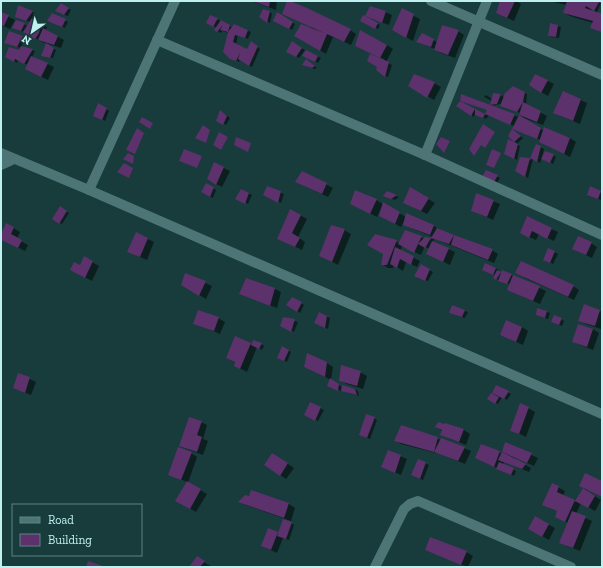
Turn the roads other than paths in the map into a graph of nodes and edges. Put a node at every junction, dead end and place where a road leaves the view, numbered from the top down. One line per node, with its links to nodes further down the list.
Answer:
1 (174, 1): 5 (street)
2 (431, 1): 4 (street)
3 (487, 1): 4 (street)
4 (478, 20): 6 (street); 8 (street)
5 (157, 40): 8 (street); 11 (street)
6 (602, 75)
7 (1, 153): 9 (street)
8 (424, 155): 12 (street)
9 (14, 158): 10 (street); 11 (street)
10 (1, 165)
11 (89, 190): 13 (street)
12 (602, 235)
13 (602, 414)
14 (375, 567): 15 (street)
15 (571, 567)

